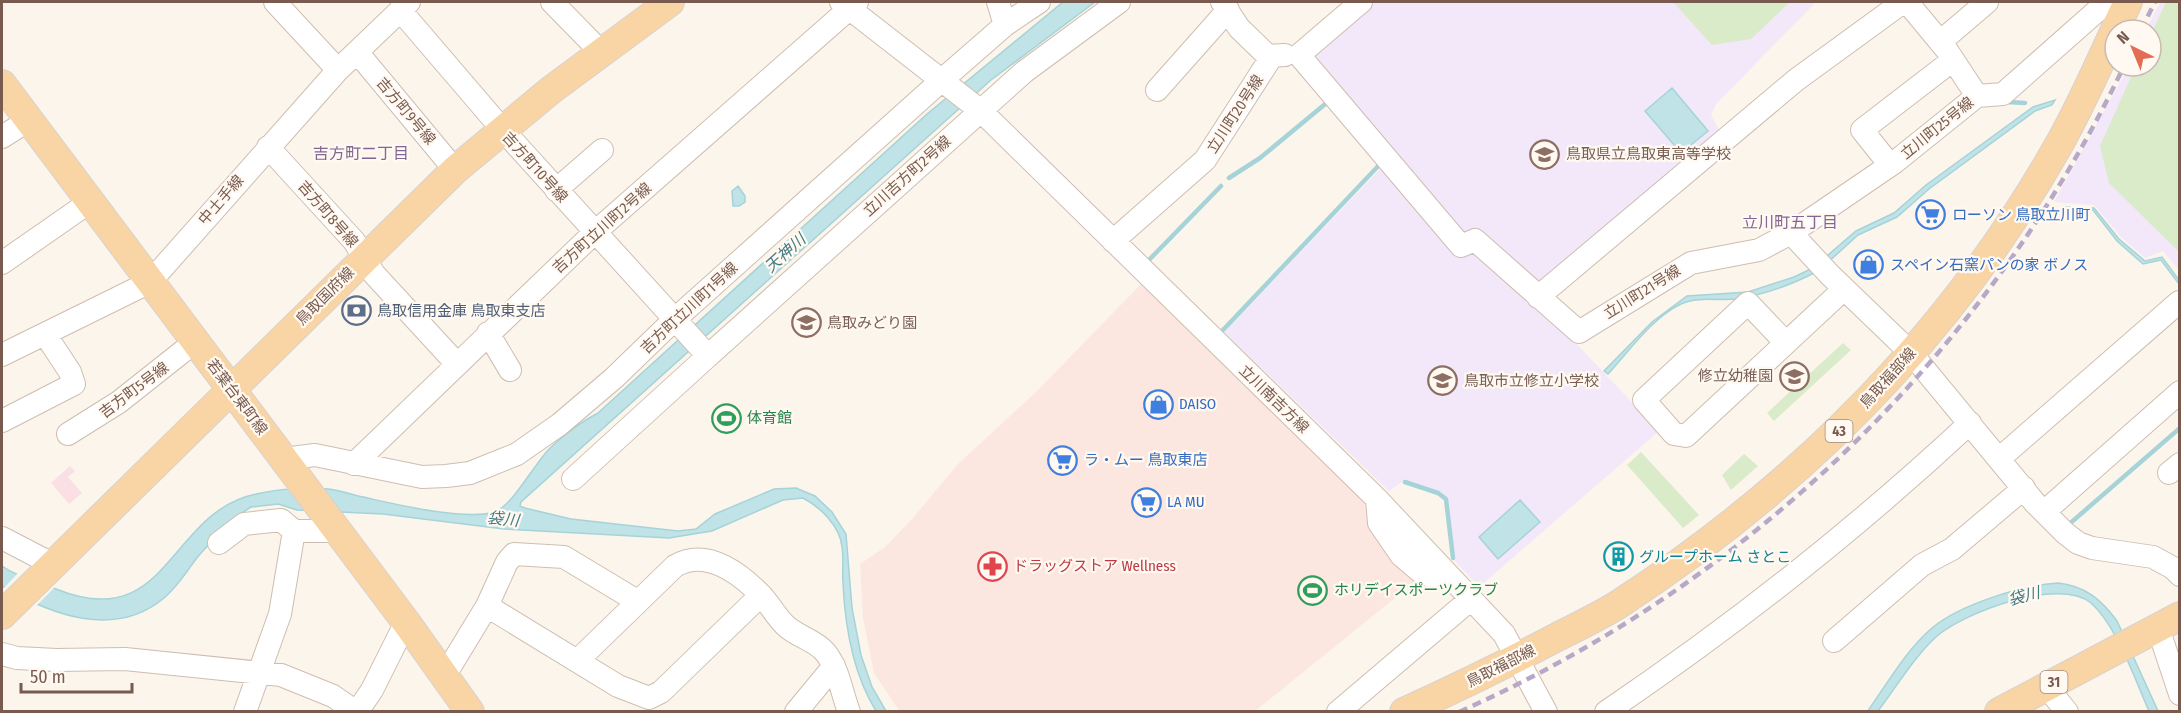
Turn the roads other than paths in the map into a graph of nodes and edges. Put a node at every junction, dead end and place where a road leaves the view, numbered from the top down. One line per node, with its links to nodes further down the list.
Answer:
1 (274, 2): 21 (street)
2 (552, 2): 16 (street)
3 (670, 2): 16 (main road, 鳥取国府線)
4 (998, 2): 15 (street)
5 (1039, 2): 15 (street, 吉方町立川町1号線)
6 (1119, 2): 26 (street, 立川吉方町2号線)
7 (1361, 2): 19 (street)
8 (1905, 2): 17 (street); 43 (street)
9 (1987, 2): 17 (street)
10 (2107, 2): 25 (street, 立川町25号線)
11 (2128, 2): 50 (main road, 鳥取福部線 / 43)
12 (849, 3): 22 (street); 36 (street, 吉方町立川町2号線)
13 (405, 6): 18 (street, 中土手線); 28 (street, 吉方町10号線)
14 (1225, 6): 20 (street); 24 (street)
15 (1005, 25): 22 (street, 吉方町立川町1号線)
16 (600, 51): 28 (main road, 鳥取国府線)
17 (1947, 51): 25 (street); 32 (street)
18 (357, 52): 21 (street, 中土手線); 33 (street, 吉方町9号線)
19 (1299, 55): 20 (street); 43 (street, 立川町21号線)
20 (1272, 56): 38 (street, 立川町20号線)
21 (338, 70): 30 (street, 中土手線)
22 (944, 81): 26 (street, 立川南吉方線); 45 (street, 吉方町立川町1号線)
23 (2, 84): 27 (main road, 若葉台東町線)
24 (1157, 90)
25 (1977, 96): 32 (street, 立川町25号線)
26 (979, 110): 38 (street, 立川南吉方線); 51 (street, 立川吉方町2号線)
27 (29, 120): 29 (street); 35 (main road, 若葉台東町線)
28 (502, 129): 33 (main road, 鳥取国府線); 34 (street, 吉方町10号線)
29 (2, 137)
30 (268, 147): 39 (street, 吉方町8号線); 41 (street, 中土手線)
31 (602, 150): 34 (street)
32 (1890, 165): 37 (street, 立川町25号線)
33 (455, 170): 39 (main road, 鳥取国府線)
34 (556, 190): 36 (street, 吉方町10号線)
35 (90, 201): 40 (street); 41 (main road, 若葉台東町線)
36 (594, 233): 45 (street, 吉方町10号線); 46 (street, 吉方町立川町2号線)
37 (1791, 233): 42 (street); 43 (street, 立川町21号線)
38 (1113, 241): 73 (street, 立川南吉方線)
39 (364, 257): 53 (street, 吉方町8号線); 55 (main road, 鳥取国府線)
40 (2, 263)
41 (150, 282): 47 (street, 中土手線); 48 (main road, 若葉台東町線)
42 (1844, 289): 49 (street); 50 (street)
43 (1538, 297)
44 (2180, 302): 60 (street)
45 (676, 322): 51 (street, 吉方町10号線); 62 (street, 吉方町立川町1号線)
46 (488, 333): 53 (street, 吉方町立川町2号線); 54 (street)
47 (45, 334): 52 (street, 中土手線); 57 (street)
48 (196, 341): 55 (main road, 若葉台東町線); 59 (street, 吉方町5号線)
49 (1786, 343): 49 (street)
50 (1911, 353): 58 (street); 81 (main road, 鳥取福部線 / 43)
51 (706, 354): 63 (street, 立川吉方町2号線)
52 (2, 355)
53 (456, 363): 62 (street, 吉方町立川町2号線)
54 (510, 370)
55 (231, 389): 61 (main road, 若葉台東町線); 70 (main road, 鳥取国府線)
56 (2180, 392): 65 (street)
57 (2, 421)
58 (1970, 423): 60 (street); 96 (street)
59 (68, 434)
60 (2000, 459): 64 (street)
61 (286, 464): 62 (street, 吉方町立川町1号線); 66 (main road, 若葉台東町線)
62 (354, 464)
63 (573, 479)
64 (2024, 488): 65 (street); 79 (street)
65 (2044, 512): 71 (street)
66 (334, 526): 67 (street); 77 (main road, 若葉台東町線)
67 (294, 531): 69 (street); 84 (street)
68 (2, 538): 70 (street)
69 (219, 543)
70 (52, 567): 76 (main road, 鳥取国府線)
71 (2180, 575)
72 (761, 595): 74 (street); 82 (street); 83 (street)
73 (1471, 599): 81 (street, 立川南吉方線); 93 (street)
74 (638, 601): 75 (street); 82 (street)
75 (487, 606): 82 (street); 85 (street)
76 (6, 611)
77 (406, 622): 85 (main road, 若葉台東町線); 89 (street)
78 (2159, 627): 86 (main road, 31); 87 (street)
79 (1834, 641)
80 (2, 654): 84 (street)
81 (1518, 658): 94 (main road, 鳥取福部線 / 43); 95 (street, 立川南吉方線)
82 (578, 660)
83 (834, 666): 91 (street); 92 (street)
84 (260, 674): 88 (street); 89 (street)
85 (445, 675): 90 (main road, 若葉台東町線)
86 (2046, 686): 97 (main road, 31); 98 (street)
87 (2180, 694)
88 (245, 711)
89 (356, 711)
90 (470, 711)
91 (796, 711)
92 (849, 711)
93 (1338, 711)
94 (1404, 711)
95 (1546, 711)
96 (1606, 711)
97 (2000, 711)
98 (2067, 711)

